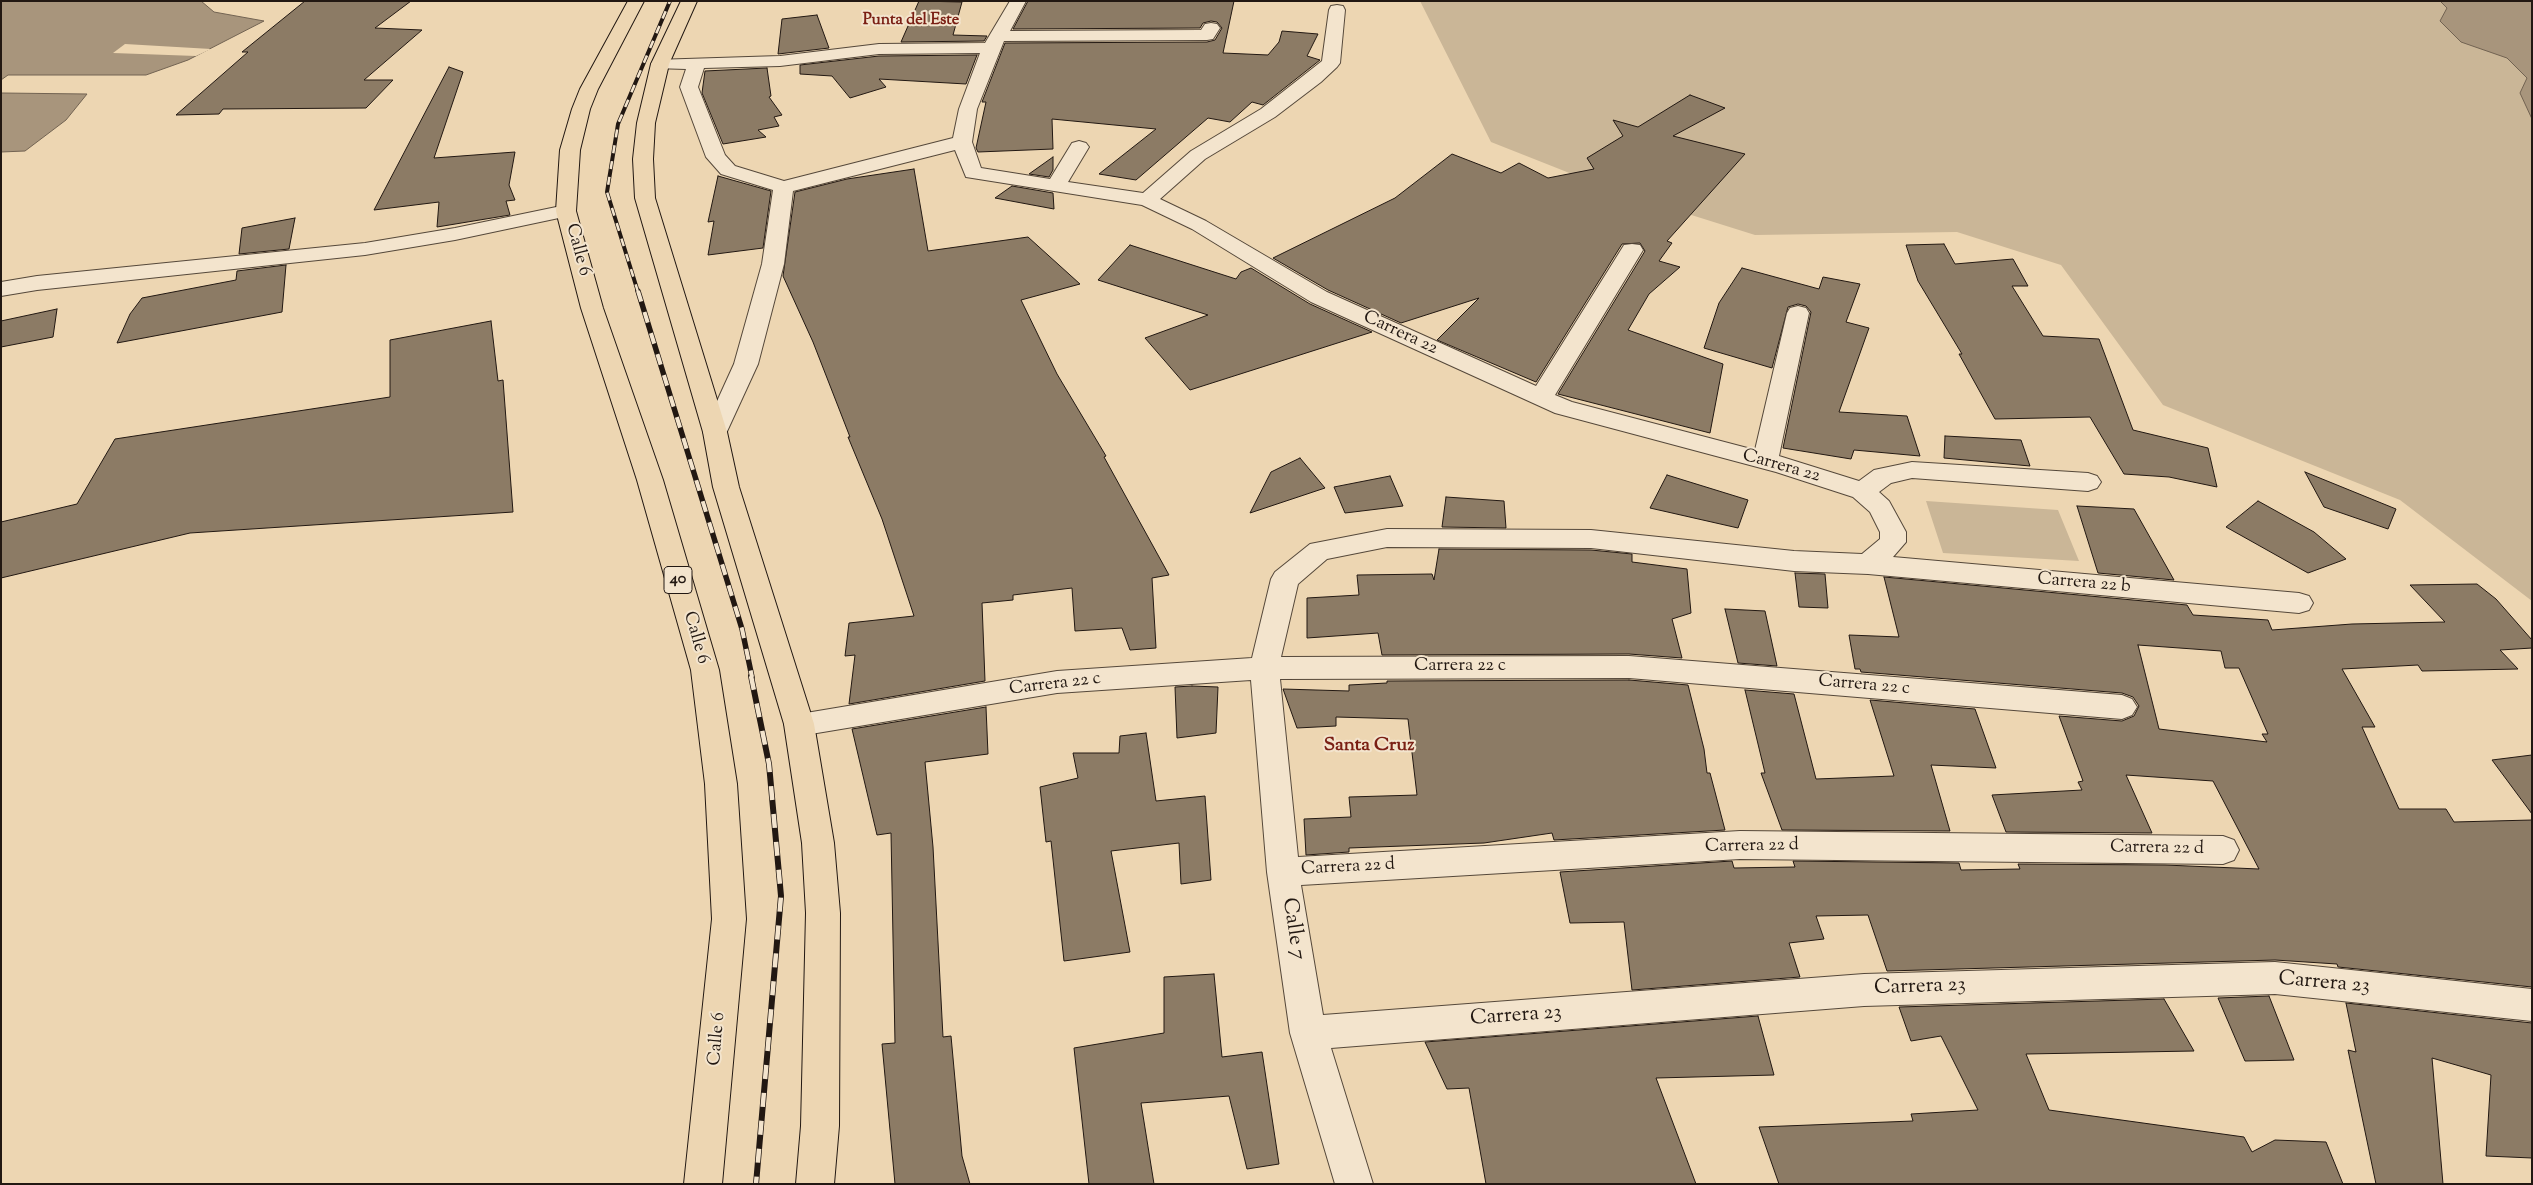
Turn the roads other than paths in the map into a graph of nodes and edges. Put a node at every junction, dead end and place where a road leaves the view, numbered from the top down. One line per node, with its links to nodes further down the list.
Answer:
1 (636, 1): 14 (highway, Calle 6 / 40)
2 (690, 1): 7 (highway)
3 (1018, 1): 6 (street)
4 (1337, 10): 13 (street)
5 (1211, 28): 6 (street)
6 (994, 42): 8 (street); 9 (street)
7 (660, 64): 8 (street); 19 (highway)
8 (697, 64): 11 (street)
9 (962, 142): 11 (street); 12 (street, Carrera 22)
10 (1079, 147): 12 (street)
11 (783, 187): 19 (street)
12 (1054, 187): 13 (street, Carrera 22)
13 (1146, 200): 18 (street, Carrera 22)
14 (566, 211): 16 (street); 32 (highway, Calle 6 / 40)
15 (1632, 250): 18 (street)
16 (1, 289)
17 (1798, 312): 20 (street)
18 (1541, 398): 20 (street, Carrera 22)
19 (715, 432): 27 (highway)
20 (1765, 462): 22 (street, Carrera 22)
21 (2088, 482): 22 (street)
22 (1862, 491): 23 (street, Carrera 22)
23 (1868, 564): 24 (street, Carrera 22 b); 25 (street)
24 (2299, 603)
25 (1264, 668): 26 (street, Carrera 22 c); 27 (street, Carrera 22 c); 29 (street, Calle 7)
26 (2122, 708)
27 (799, 724): 33 (highway)
28 (2223, 850): 29 (street, Carrera 22 d)
29 (1283, 872): 31 (street, Calle 7)
30 (2532, 1004): 31 (street, Carrera 23)
31 (1308, 1034): 34 (street, Calle 7)
32 (702, 1184)
33 (816, 1184)
34 (1354, 1184)

